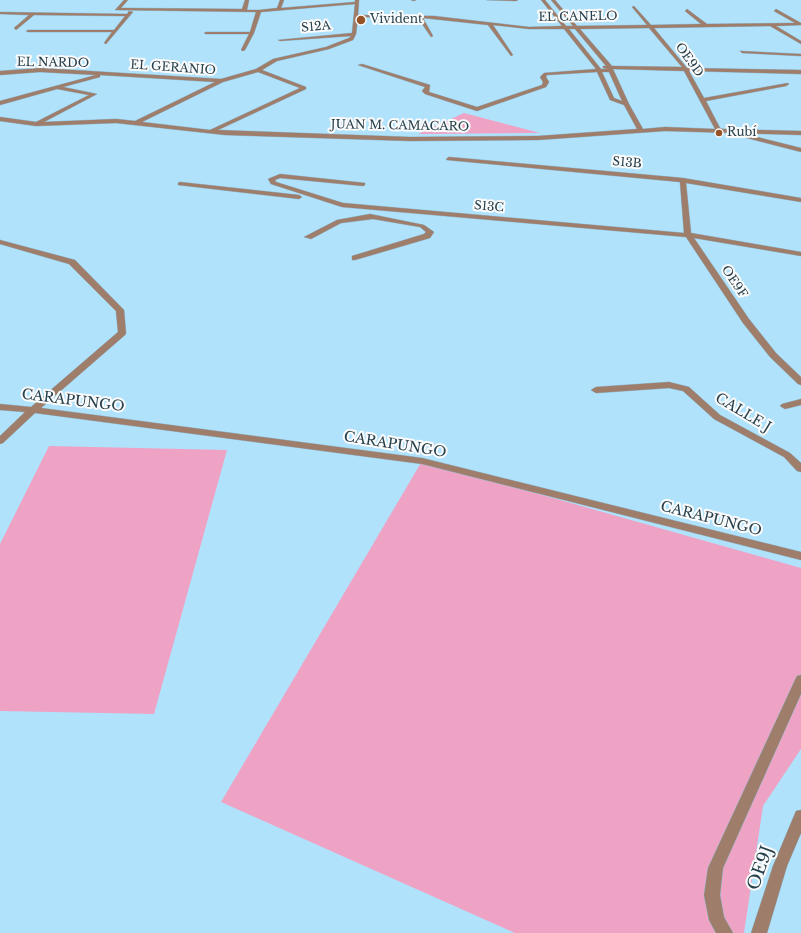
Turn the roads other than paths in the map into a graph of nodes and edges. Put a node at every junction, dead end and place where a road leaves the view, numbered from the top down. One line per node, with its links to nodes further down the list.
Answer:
1 (126, 0): 10 (street)
2 (246, 0): 14 (street)
3 (282, 0): 11 (street)
4 (489, 0): 5 (street)
5 (516, 0)
6 (543, 0): 28 (street)
7 (554, 0): 29 (street)
8 (357, 1): 11 (street); 20 (street)
9 (634, 7): 27 (street, OE9D)
10 (133, 10): 14 (street); 19 (street)
11 (278, 10): 15 (street)
12 (687, 10): 26 (street)
13 (776, 10): 25 (street)
14 (244, 12): 15 (street)
15 (259, 12): 34 (street)
16 (1, 14): 17 (street)
17 (32, 14): 18 (street); 30 (street)
18 (92, 14): 19 (street); 22 (street)
19 (129, 15): 32 (street)
20 (356, 16): 21 (street, EL CANELO); 35 (street)
21 (420, 17): 23 (street, EL CANELO); 36 (street)
22 (87, 20)
23 (490, 24): 28 (street, EL CANELO); 42 (street)
24 (770, 24): 25 (street, EL CANELO); 26 (street, EL CANELO); 39 (street)
25 (801, 24)
26 (705, 25): 27 (street, EL CANELO)
27 (650, 26): 29 (street, EL CANELO); 45 (street, OE9D)
28 (566, 27): 29 (street, EL CANELO); 46 (street)
29 (576, 27): 47 (street)
30 (16, 29)
31 (28, 31): 32 (street)
32 (116, 31): 38 (street)
33 (206, 33): 34 (street)
34 (252, 33): 40 (street)
35 (354, 34): 37 (street, S12A); 48 (street, EL GERANIO)
36 (431, 36)
37 (280, 40)
38 (106, 43)
39 (801, 43)
40 (243, 50)
41 (742, 52): 43 (street)
42 (511, 54)
43 (801, 55)
44 (360, 65): 46 (street)
45 (685, 68): 47 (street); 49 (street); 55 (street, OE9D)
46 (598, 69): 47 (street); 57 (street)
47 (611, 69): 57 (street)
48 (258, 70): 52 (street, EL GERANIO); 63 (street)
49 (801, 72)
50 (0, 73): 51 (street, EL NARDO)
51 (107, 74): 52 (street, EL GERANIO); 54 (street)
52 (221, 81): 59 (street)
53 (786, 84): 55 (street)
54 (56, 87): 56 (street); 60 (street)
55 (703, 100): 62 (street, OE9D)
56 (0, 103)
57 (626, 104): 61 (street)
58 (0, 118): 60 (street, JUAN M. CAMACARO)
59 (136, 123): 60 (street, JUAN M. CAMACARO); 63 (street, JUAN M. CAMACARO)
60 (36, 124)
61 (640, 130): 62 (street, JUAN M. CAMACARO); 63 (street, JUAN M. CAMACARO)
62 (718, 130): 64 (street, JUAN M. CAMACARO); 65 (street)
63 (212, 131)
64 (801, 134)
65 (801, 150)
66 (449, 160): 67 (street, S13B)
67 (683, 180): 70 (street, S13B); 74 (street, OE9F)
68 (180, 184): 71 (street)
69 (363, 184): 71 (street, S13C)
70 (801, 200)
71 (342, 205): 72 (street, S13C)
72 (423, 212): 73 (street); 74 (street, S13C)
73 (370, 216): 75 (street); 78 (street)
74 (688, 236): 77 (street, S13C); 79 (street, OE9F)
75 (308, 237)
76 (0, 242): 84 (street)
77 (801, 254)
78 (355, 258)
79 (801, 382)
80 (596, 390): 86 (street, CALLE J)
81 (801, 402): 82 (street)
82 (784, 406)
83 (0, 407): 84 (street, CARAPUNGO)
84 (33, 410): 85 (street); 87 (street, CARAPUNGO)
85 (0, 441)
86 (801, 469)
87 (801, 556)
88 (801, 680): 90 (street)
89 (801, 816): 91 (street, OE9J)
90 (725, 933)
91 (759, 933)

